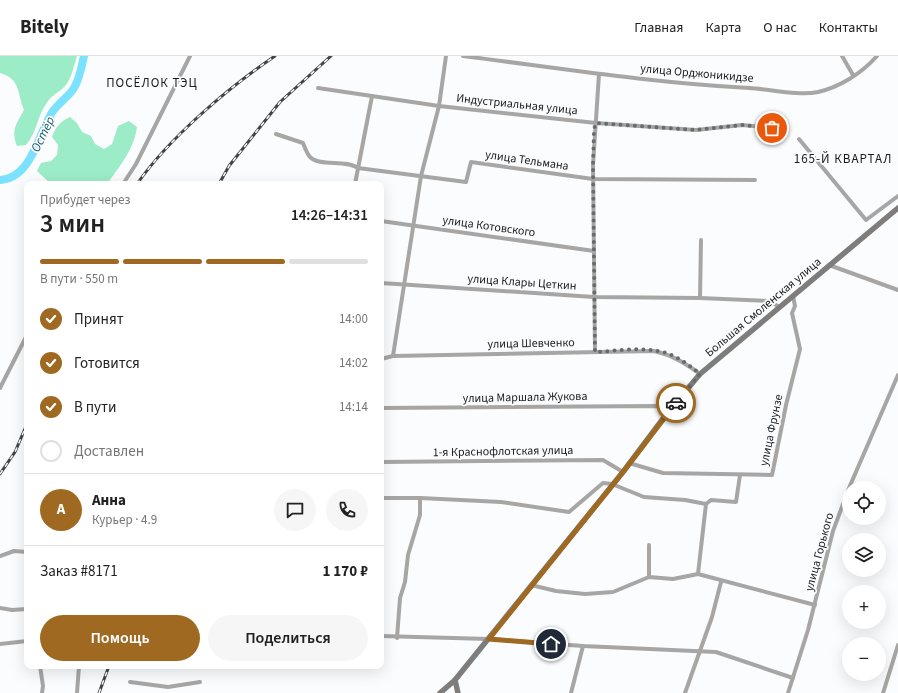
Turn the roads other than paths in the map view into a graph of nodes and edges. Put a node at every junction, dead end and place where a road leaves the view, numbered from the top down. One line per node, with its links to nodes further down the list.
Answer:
1 (190, 56): 19 (street)
2 (446, 56): 10 (street)
3 (463, 56): 6 (street, улица Орджоникидзе)
4 (842, 56): 7 (street)
5 (876, 56): 7 (street, улица Орджоникидзе)
6 (599, 74): 7 (street, улица Орджоникидзе); 11 (street)
7 (853, 76)
8 (318, 88): 9 (street, Индустриальная улица)
9 (372, 96): 10 (street, Индустриальная улица); 15 (street)
10 (439, 106): 11 (street, Индустриальная улица); 16 (street)
11 (596, 123): 12 (street, Индустриальная улица); 17 (street)
12 (787, 129)
13 (276, 134): 15 (street, улица Тельмана)
14 (799, 139): 21 (street)
15 (358, 168): 16 (street, улица Тельмана); 20 (street)
16 (421, 176): 17 (street, улица Тельмана); 24 (street)
17 (593, 179): 18 (street, улица Тельмана); 26 (street)
18 (754, 180)
19 (124, 181)
20 (356, 181)
21 (898, 196)
22 (898, 208): 27 (main road, Большая Смоленская улица)
23 (384, 221): 24 (street, улица Котовского)
24 (414, 226): 26 (street, улица Котовского); 29 (street)
25 (701, 240): 33 (street)
26 (594, 251): 32 (street)
27 (829, 265): 30 (street); 31 (main road, Большая Смоленская улица)
28 (384, 283): 29 (street, улица Клары Цеткин)
29 (404, 284): 32 (street, улица Клары Цеткин); 37 (street)
30 (898, 290)
31 (793, 296): 34 (main road, Большая Смоленская улица); 47 (street, улица Фрунзе)
32 (594, 297): 33 (street, улица Клары Цеткин); 36 (street)
33 (700, 298): 34 (street, улица Клары Цеткин)
34 (780, 307): 39 (main road, Большая Смоленская улица)
35 (24, 341): 41 (street)
36 (595, 352): 37 (street, улица Шевченко); 39 (street, улица Шевченко)
37 (393, 356): 38 (street, улица Шевченко)
38 (384, 358)
39 (700, 374): 43 (main road, Большая Смоленская улица)
40 (898, 375): 59 (street, улица Горького)
41 (0, 388)
42 (384, 408): 43 (street, улица Маршала Жукова)
43 (668, 412): 45 (main road, Большая Смоленская улица)
44 (384, 462): 46 (street, 1-я Краснофлотская улица)
45 (629, 463): 46 (main road, Большая Смоленская улица); 47 (street, улица Фрунзе)
46 (623, 472): 48 (main road, Большая Смоленская улица)
47 (740, 475): 51 (street)
48 (612, 484): 50 (street); 51 (street); 58 (main road, Большая Смоленская улица)
49 (384, 498): 50 (street)
50 (420, 498): 63 (street)
51 (706, 504): 55 (street)
52 (649, 545): 56 (street)
53 (24, 552): 54 (street)
54 (0, 556)
55 (698, 574): 56 (street); 57 (street)
56 (649, 577): 58 (street)
57 (721, 582): 59 (street); 69 (street)
58 (531, 585): 64 (main road, Большая Смоленская улица)
59 (815, 605): 72 (street, улица Горького)
60 (0, 608): 61 (street)
61 (24, 609)
62 (384, 636): 63 (street)
63 (397, 638): 64 (street)
64 (489, 639): 68 (street); 73 (main road, Большая Смоленская улица)
65 (24, 640): 66 (street)
66 (0, 644)
67 (898, 645): 85 (street)
68 (583, 646): 69 (street); 82 (street)
69 (699, 651): 72 (street); 83 (street)
70 (40, 669): 77 (street)
71 (79, 669): 78 (street)
72 (793, 678): 84 (street, улица Горького)
73 (455, 680): 80 (main road, Большая Смоленская улица); 81 (main road)
74 (130, 682): 76 (street)
75 (200, 682): 76 (street)
76 (168, 687): 79 (street)
77 (42, 693)
78 (77, 693)
79 (169, 693)
80 (440, 693)
81 (458, 693)
82 (571, 693)
83 (685, 693)
84 (788, 693)
85 (883, 693)

